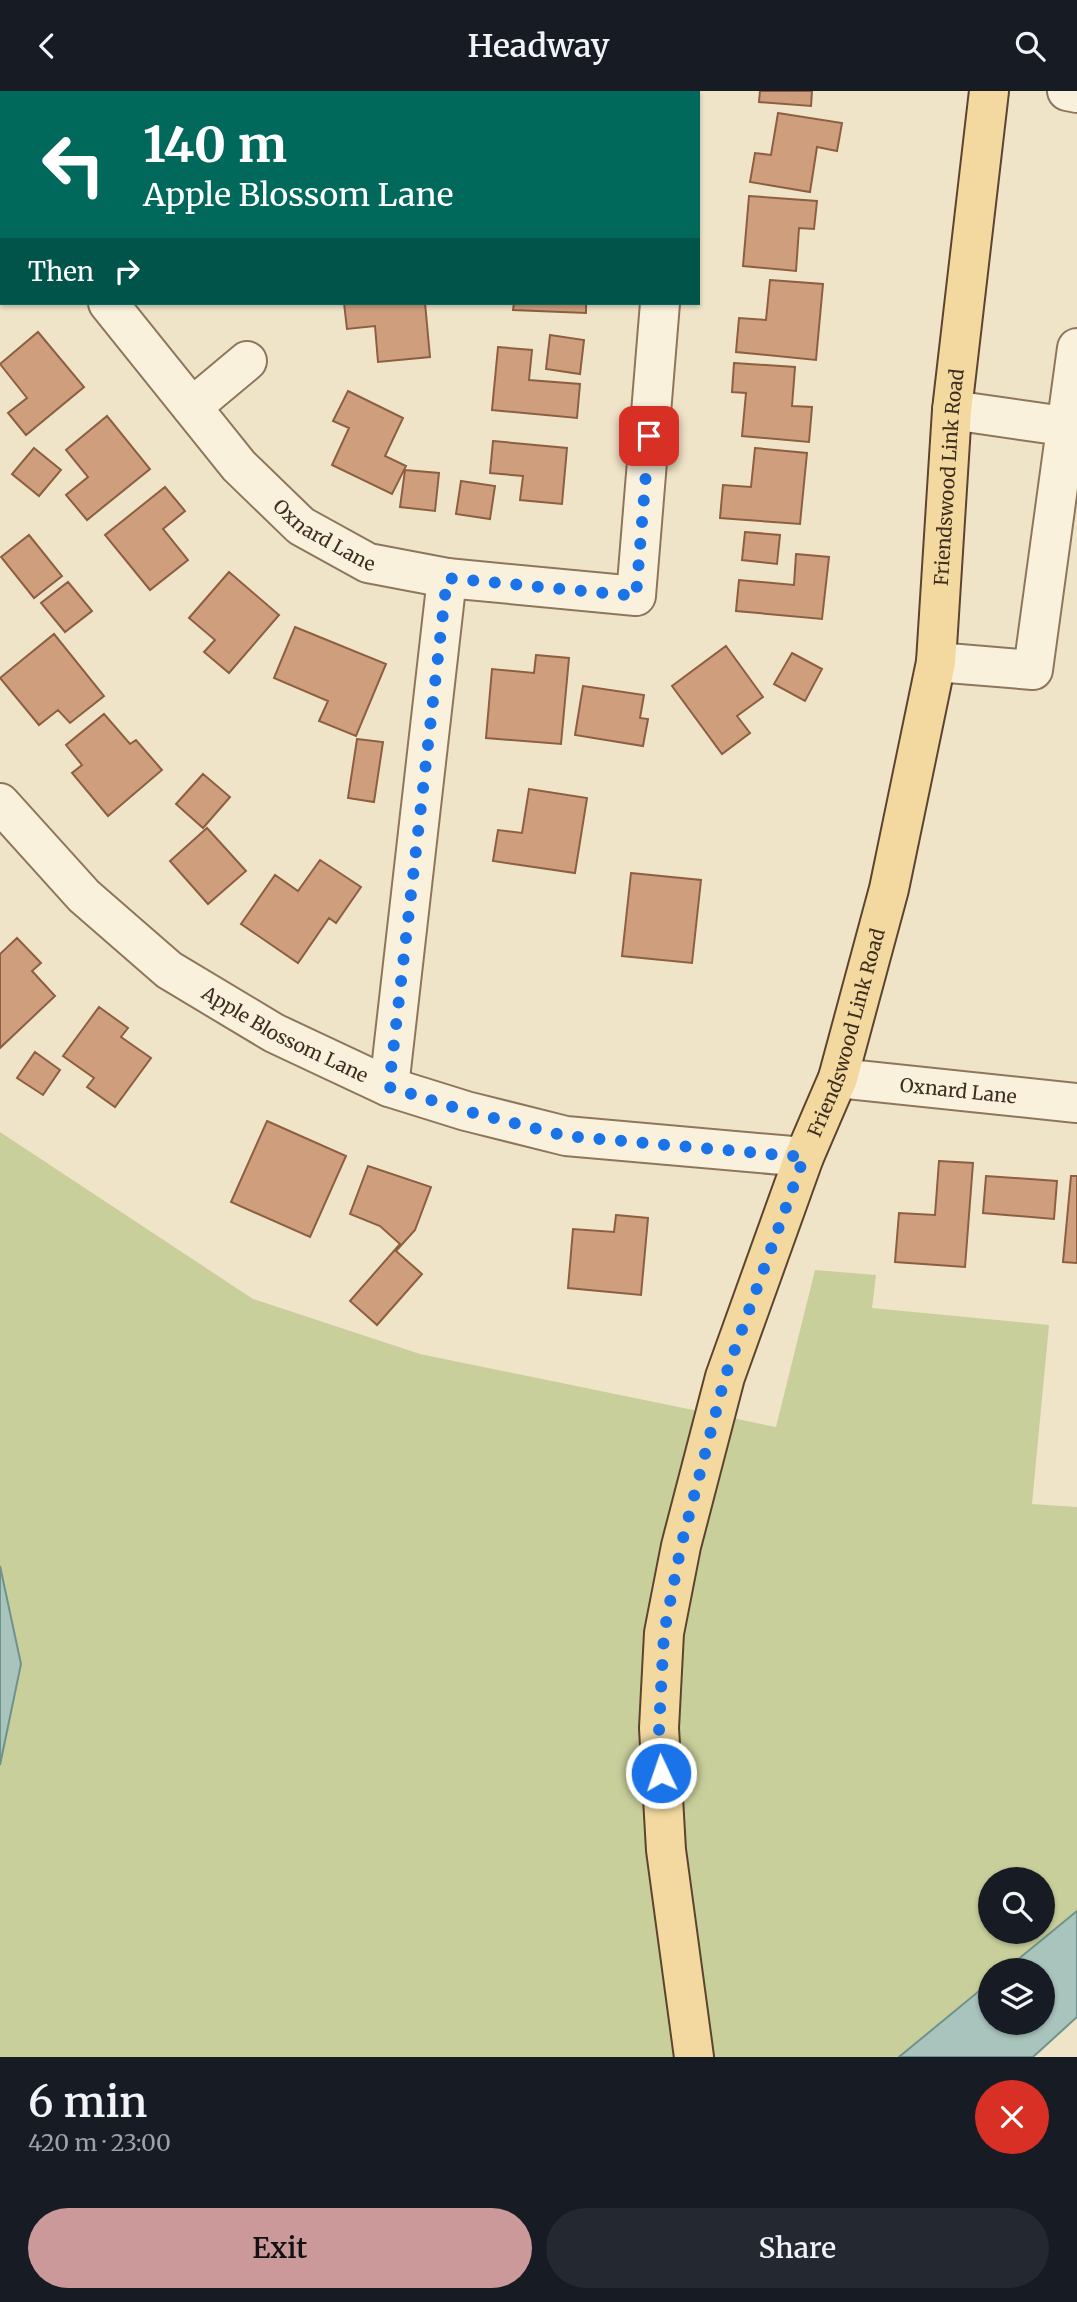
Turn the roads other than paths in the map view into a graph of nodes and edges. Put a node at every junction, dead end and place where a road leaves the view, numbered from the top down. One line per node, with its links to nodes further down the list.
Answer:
1 (989, 91): 9 (main road, Friendswood Link Road)
2 (1067, 91): 3 (street)
3 (1077, 93)
4 (110, 305): 8 (street, Oxnard Lane)
5 (660, 305): 11 (street, Oxnard Lane)
6 (1077, 348): 10 (street)
7 (247, 361): 8 (street)
8 (192, 407): 11 (street, Oxnard Lane)
9 (952, 410): 10 (street); 12 (main road, Friendswood Link Road)
10 (1072, 428): 12 (street)
11 (447, 578): 15 (street)
12 (936, 663): 14 (main road, Friendswood Link Road)
13 (0, 803): 15 (street, Apple Blossom Lane)
14 (838, 1078): 16 (street, Oxnard Lane); 17 (main road, Friendswood Link Road)
15 (389, 1087): 17 (street, Apple Blossom Lane)
16 (1077, 1103)
17 (804, 1157): 18 (main road, Friendswood Link Road)
18 (694, 2057)

